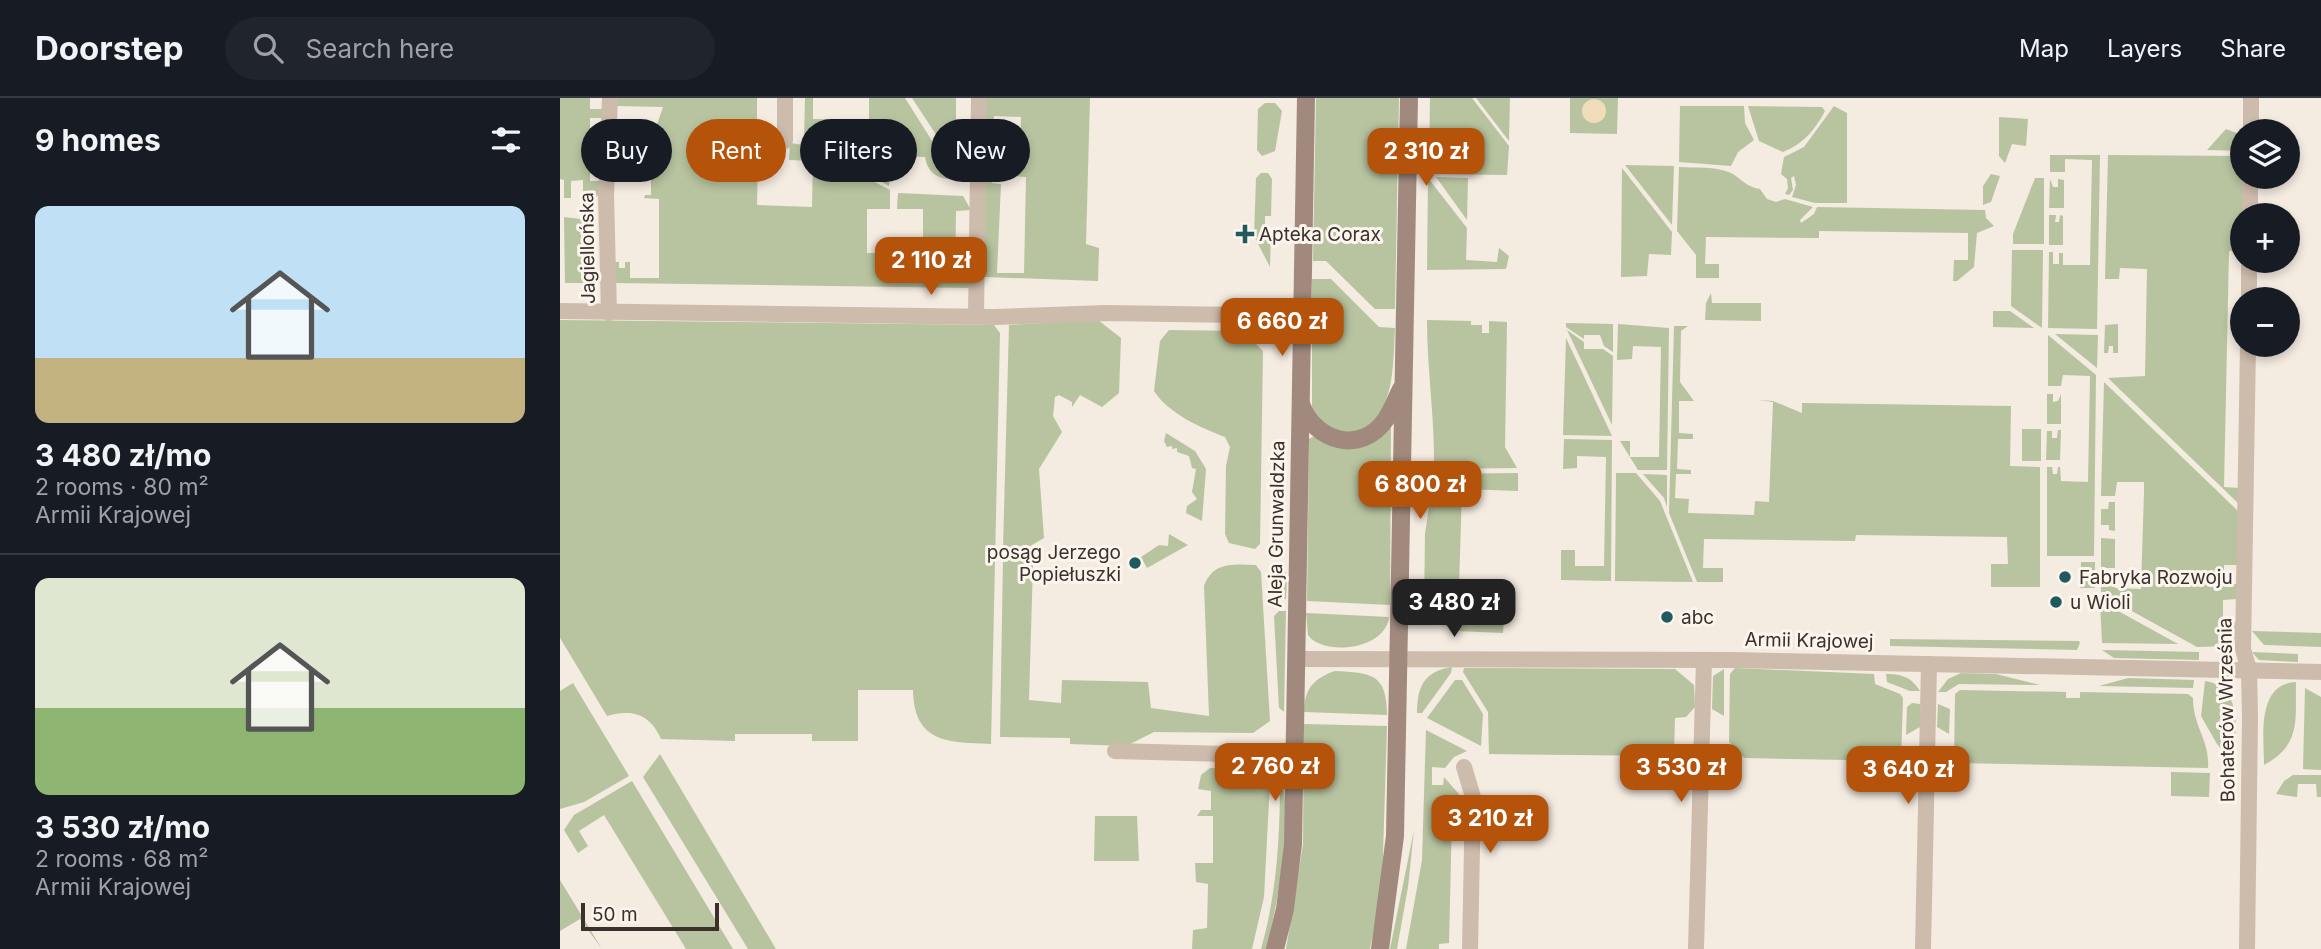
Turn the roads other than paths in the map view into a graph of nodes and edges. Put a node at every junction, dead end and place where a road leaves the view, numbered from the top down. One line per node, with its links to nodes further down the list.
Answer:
1 (610, 98): 10 (street, Jagiellońska)
2 (785, 98): 7 (street)
3 (979, 98): 11 (street)
4 (1306, 98): 12 (street, Aleja Grunwaldzka)
5 (1409, 98): 14 (street)
6 (2252, 98): 8 (street)
7 (785, 119)
8 (2251, 119)
9 (560, 311): 10 (street)
10 (609, 313): 11 (street)
11 (976, 316): 12 (street)
12 (1302, 316): 15 (street, Aleja Grunwaldzka)
13 (2248, 357): 20 (street, Bohaterów Września)
14 (1403, 384): 15 (street); 16 (street)
15 (1300, 401): 17 (street, Aleja Grunwaldzka)
16 (1398, 657): 17 (street, Armii Krajowej); 18 (street, Armii Krajowej); 26 (street)
17 (1296, 659): 23 (street, Aleja Grunwaldzka)
18 (1704, 660): 19 (street, Armii Krajowej); 28 (street)
19 (1929, 664): 20 (street, Armii Krajowej); 29 (street)
20 (2249, 670): 21 (street, Armii Krajowej); 30 (street, Bohaterów Września)
21 (2321, 672)
22 (1115, 751): 23 (street)
23 (1295, 756): 25 (street, Aleja Grunwaldzka)
24 (1464, 767): 27 (street)
25 (1275, 949)
26 (1380, 949)
27 (1470, 949)
28 (1696, 949)
29 (1923, 949)
30 (2247, 949)

